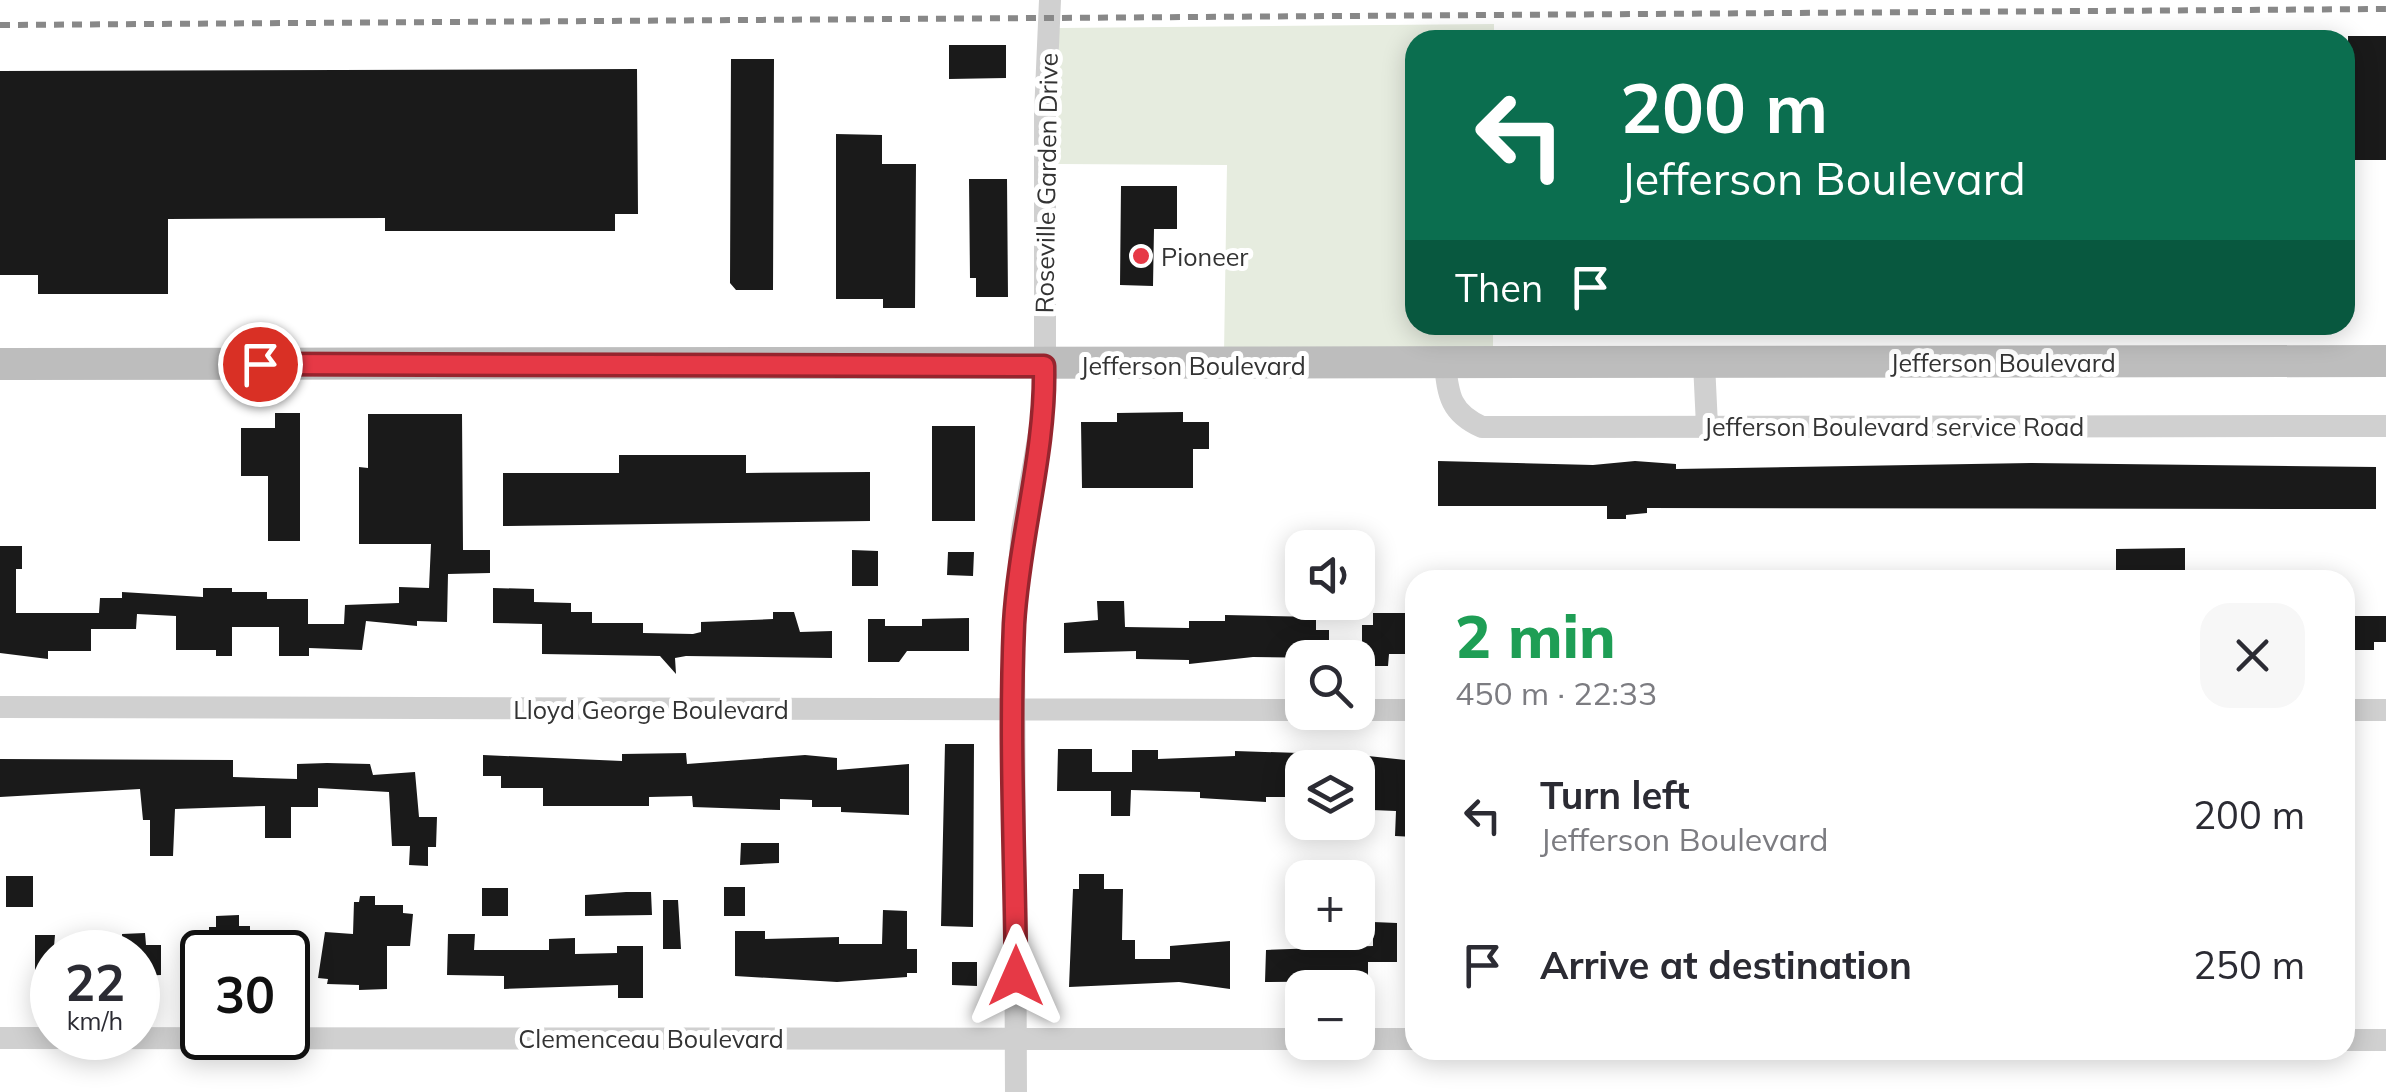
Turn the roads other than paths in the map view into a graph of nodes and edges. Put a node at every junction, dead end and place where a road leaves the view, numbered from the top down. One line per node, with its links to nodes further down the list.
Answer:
1 (1050, 0): 6 (street, Roseville Garden Drive)
2 (2386, 361): 3 (street, Jefferson Boulevard)
3 (1704, 363): 5 (street, Jefferson Boulevard); 7 (street)
4 (0, 364): 6 (street, Jefferson Boulevard)
5 (1445, 364): 6 (street, Jefferson Boulevard); 7 (street, Jefferson Boulevard service Road)
6 (1044, 366): 10 (street, Roseville Garden Drive)
7 (1707, 426): 8 (street, Jefferson Boulevard service Road)
8 (2386, 426)
9 (0, 707): 10 (street, Lloyd George Boulevard)
10 (1014, 710): 11 (street, Lloyd George Boulevard); 17 (street, Roseville Garden Drive)
11 (1285, 710)
12 (1375, 710): 13 (street)
13 (1405, 710)
14 (2355, 710): 15 (street)
15 (2386, 710)
16 (0, 1038): 17 (street, Clemenceau Boulevard)
17 (1016, 1039): 18 (street, Clemenceau Boulevard); 23 (street, Roseville Garden Drive)
18 (1285, 1039)
19 (1375, 1039): 20 (street)
20 (1405, 1039)
21 (2355, 1040): 22 (street)
22 (2386, 1040)
23 (1016, 1092)

